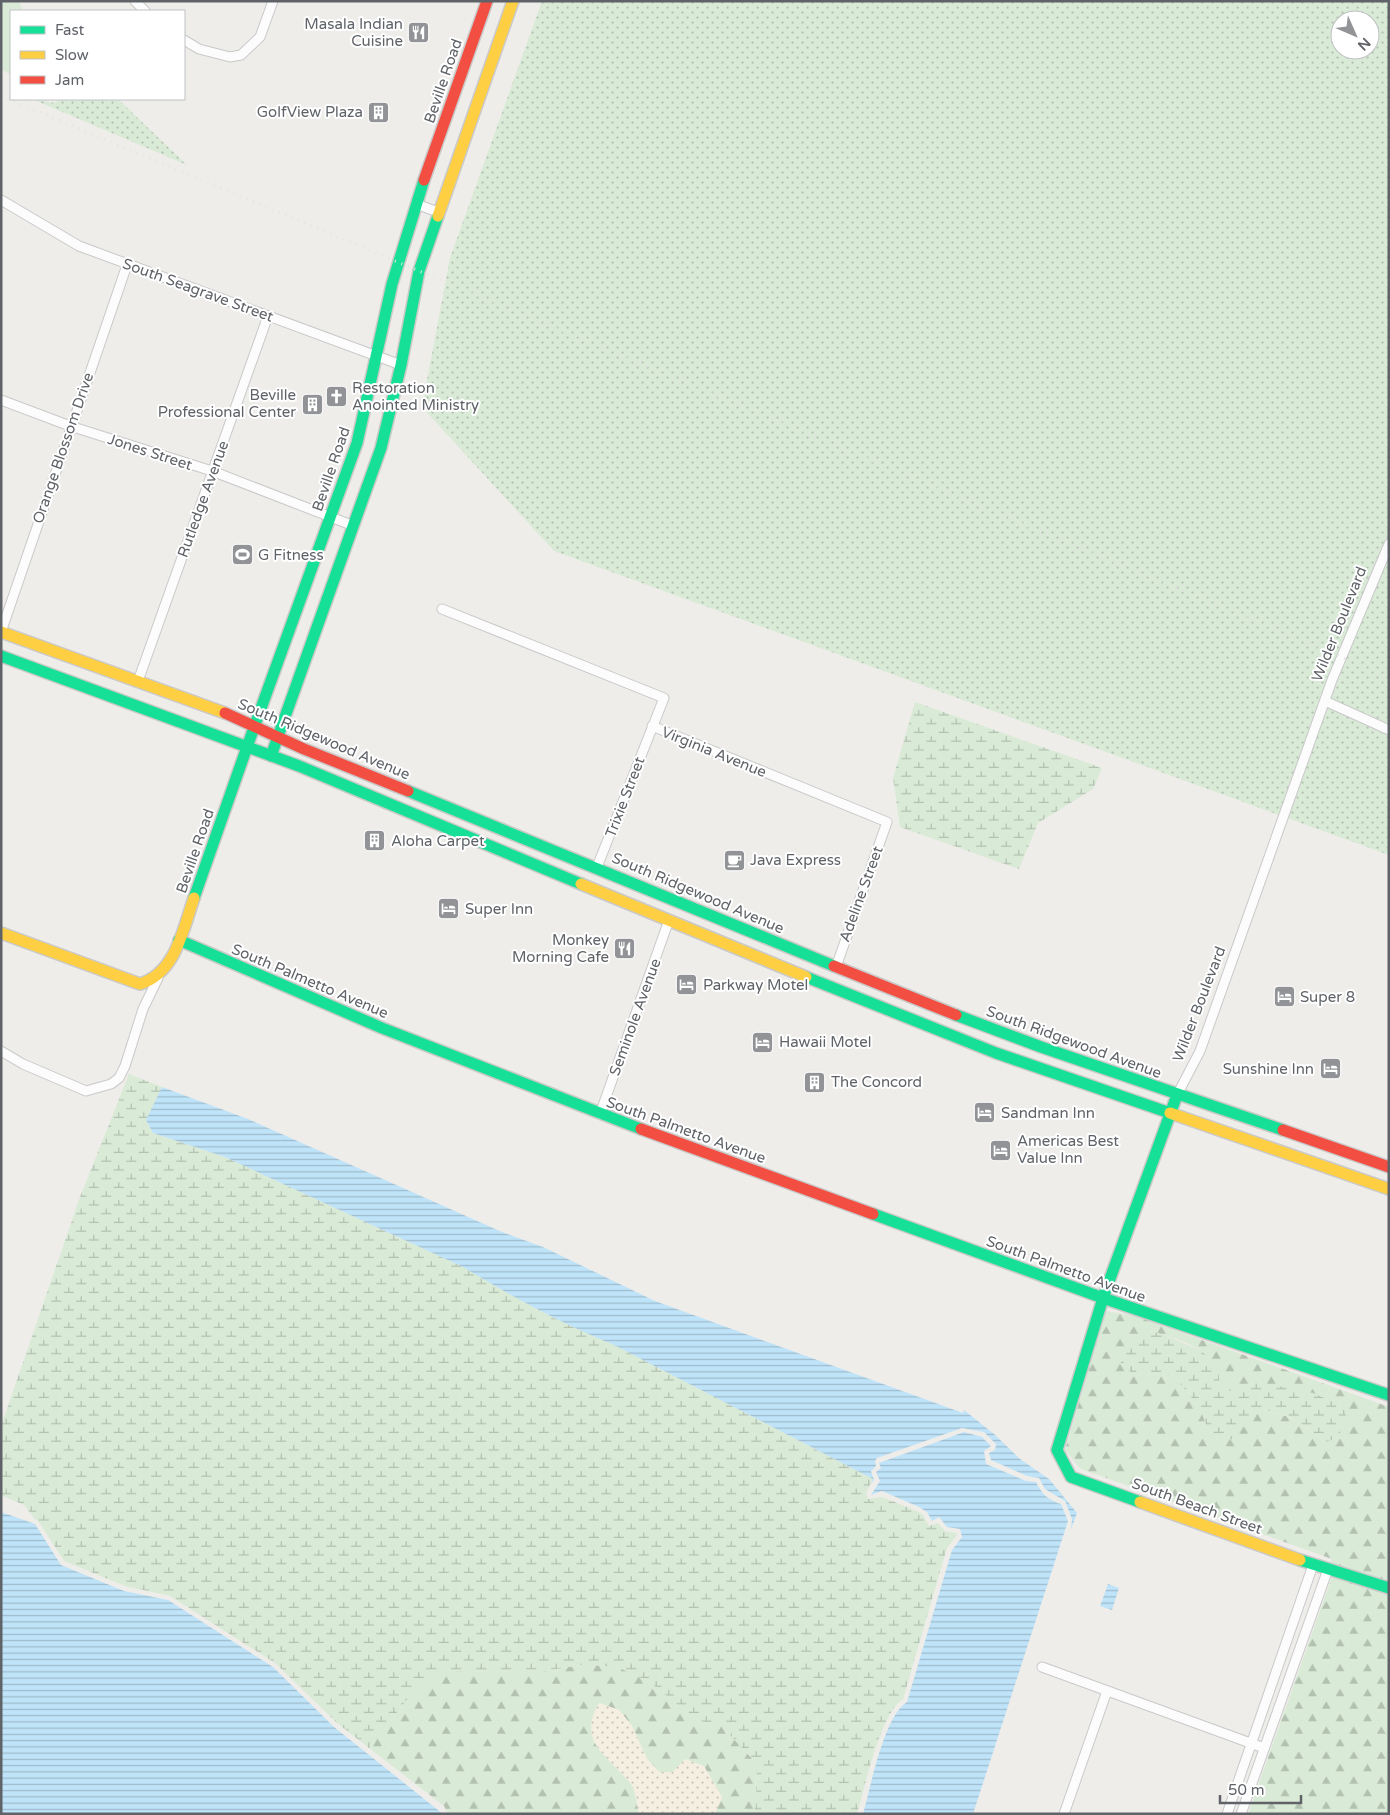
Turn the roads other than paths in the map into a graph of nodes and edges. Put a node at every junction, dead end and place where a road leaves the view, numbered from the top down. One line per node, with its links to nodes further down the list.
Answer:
1 (134, 1): 5 (street)
2 (273, 1): 6 (street)
3 (487, 1): 8 (main road, Beville Road)
4 (513, 1): 9 (main road)
5 (144, 10)
6 (185, 41)
7 (1, 200): 10 (street, South Seagrave Street)
8 (416, 204): 9 (street); 12 (main road, Beville Road)
9 (438, 212): 13 (main road)
10 (126, 265): 11 (street, South Seagrave Street); 15 (street, Orange Blossom Drive)
11 (268, 316): 12 (street, South Seagrave Street); 16 (street, Rutledge Avenue)
12 (378, 357): 13 (street, South Seagrave Street); 17 (main road, Beville Road)
13 (401, 365): 18 (main road)
14 (1, 400): 15 (street, Jones Street)
15 (70, 426): 16 (street, Jones Street); 21 (street, Orange Blossom Drive)
16 (212, 471): 17 (street, Jones Street); 23 (street, Rutledge Avenue)
17 (331, 517): 18 (street, Jones Street); 25 (main road, Beville Road)
18 (354, 526): 28 (main road)
19 (1389, 544): 24 (street, Wilder Boulevard)
20 (442, 609): 26 (street, Virginia Avenue)
21 (1, 632): 23 (main road, South Ridgewood Avenue)
22 (1, 656): 29 (main road)
23 (138, 682): 25 (main road, South Ridgewood Avenue)
24 (1325, 701): 27 (street); 42 (street, Wilder Boulevard)
25 (255, 726): 28 (main road, South Ridgewood Avenue); 29 (main road, Beville Road)
26 (652, 726): 31 (street, Virginia Avenue); 34 (street, Trixie Street)
27 (1389, 730)
28 (279, 737): 30 (main road); 32 (main road, South Ridgewood Avenue)
29 (247, 747): 30 (main road); 37 (main road, Beville Road)
30 (271, 756): 33 (main road)
31 (887, 822): 38 (street, Adeline Street)
32 (585, 862): 33 (main road); 34 (main road, South Ridgewood Avenue)
33 (536, 864): 35 (main road)
34 (597, 867): 38 (main road, South Ridgewood Avenue)
35 (670, 920): 39 (main road); 43 (street, Seminole Avenue)
36 (1, 933): 40 (main road)
37 (179, 940): 40 (main road); 43 (main road, South Palmetto Avenue)
38 (836, 967): 39 (main road); 42 (main road, South Ridgewood Avenue)
39 (788, 969): 44 (main road)
40 (158, 978): 41 (street)
41 (1, 1051)
42 (1178, 1095): 44 (main road, Wilder Boulevard); 45 (main road, South Ridgewood Avenue)
43 (600, 1114): 47 (main road, South Palmetto Avenue)
44 (1170, 1114): 46 (main road); 47 (main road, Wilder Boulevard)
45 (1389, 1167)
46 (1389, 1189)
47 (1103, 1298): 48 (main road, South Palmetto Avenue); 49 (main road, Wilder Boulevard)
48 (1389, 1395)
49 (1070, 1476): 50 (main road, South Beach Street)
50 (1313, 1564): 51 (main road, South Beach Street); 55 (street)
51 (1328, 1569): 52 (main road, South Beach Street); 56 (street)
52 (1389, 1588)
53 (1042, 1667): 54 (street)
54 (1108, 1691): 55 (street); 57 (street)
55 (1251, 1744): 56 (street); 58 (street)
56 (1264, 1748): 59 (street)
57 (1064, 1814)
58 (1227, 1814)
59 (1241, 1814)

